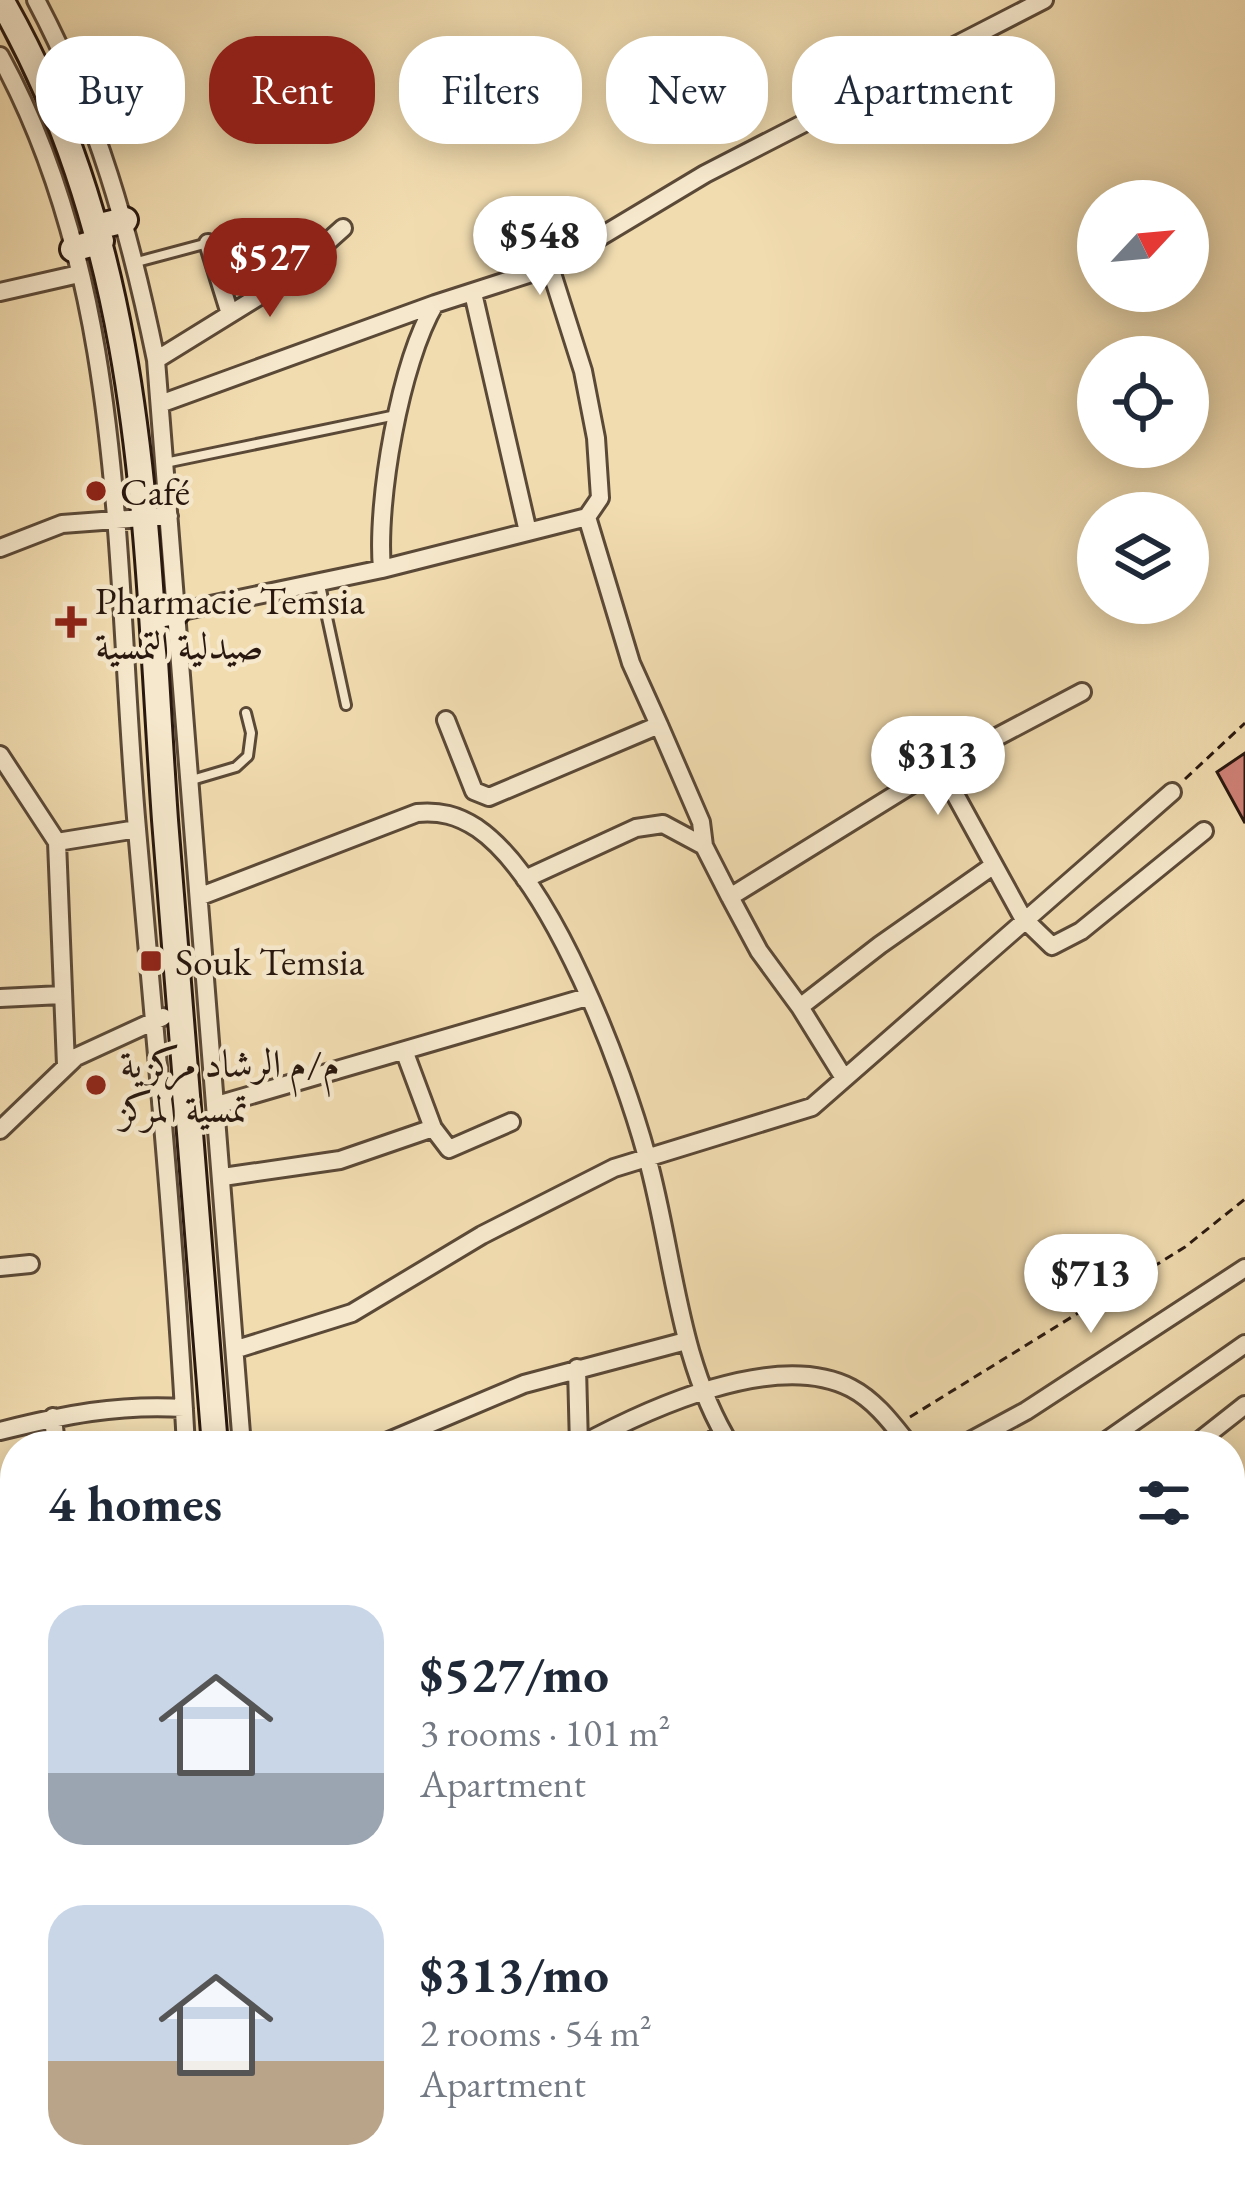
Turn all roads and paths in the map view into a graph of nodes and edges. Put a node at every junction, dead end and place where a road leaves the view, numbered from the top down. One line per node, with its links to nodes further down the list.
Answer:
1 (1, 0): 6 (main road)
2 (36, 0): 4 (street)
3 (1044, 0): 16 (street)
4 (53, 36)
5 (0, 56): 14 (street)
6 (36, 68)
7 (68, 144): 11 (main road)
8 (100, 144): 9 (street)
9 (125, 220): 11 (main road); 15 (street)
10 (344, 228): 13 (street)
11 (99, 234): 14 (main road); 25 (main road)
12 (208, 243): 13 (lane); 15 (lane); 20 (street)
13 (324, 245): 20 (street)
14 (76, 262): 17 (street); 27 (street)
15 (136, 263): 21 (street)
16 (550, 267): 18 (street); 26 (street)
17 (0, 292)
18 (473, 293): 19 (street); 28 (street)
19 (435, 304): 22 (street); 23 (street)
20 (230, 314): 21 (street)
21 (156, 360): 22 (street)
22 (160, 404): 24 (street)
23 (398, 415): 24 (lane); 30 (street)
24 (165, 464): 25 (street)
25 (157, 517): 27 (street); 32 (main road)
26 (587, 517): 28 (street); 38 (street)
27 (114, 519): 29 (street); 44 (street)
28 (528, 532): 30 (street)
29 (0, 548)
30 (382, 569): 31 (street)
31 (320, 584): 32 (street); 34 (lane)
32 (165, 614): 42 (street); 49 (main road)
33 (1082, 692): 40 (street)
34 (346, 705)
35 (246, 713): 42 (lane)
36 (446, 720): 38 (street)
37 (1245, 723): 43 (path)
38 (658, 725): 47 (street)
39 (0, 755): 41 (street)
40 (940, 766): 50 (street); 53 (street)
41 (6, 776): 46 (street)
42 (191, 780): 48 (street)
43 (1172, 791): 54 (street)
44 (137, 829): 46 (street); 60 (street)
45 (1204, 831): 54 (street)
46 (58, 842): 55 (street)
47 (704, 845): 51 (street); 53 (street)
48 (197, 859): 49 (main road); 52 (street)
49 (169, 862): 59 (main road)
50 (994, 866): 54 (street); 58 (street)
51 (525, 879): 52 (street); 56 (street)
52 (201, 896): 64 (street)
53 (730, 897): 58 (street)
54 (1023, 918): 63 (street)
55 (62, 994): 57 (street); 62 (street)
56 (587, 997): 61 (street); 69 (street)
57 (0, 998)
58 (800, 1007): 63 (street)
59 (181, 1010): 60 (street); 65 (main road)
60 (153, 1021): 62 (street); 81 (street)
61 (405, 1053): 64 (street); 67 (street)
62 (66, 1065): 68 (street)
63 (844, 1078): 69 (street)
64 (217, 1105): 65 (main road); 70 (street)
65 (189, 1112): 87 (main road)
66 (512, 1122): 67 (street)
67 (434, 1128): 70 (street)
68 (0, 1130)
69 (647, 1155): 75 (street); 77 (street)
70 (223, 1177): 77 (street)
71 (1245, 1199): 83 (path)
72 (30, 1264): 73 (street)
73 (0, 1267)
74 (1245, 1268): 94 (street)
75 (686, 1341): 78 (street); 79 (street)
76 (1245, 1344): 95 (street)
77 (237, 1349): 88 (street)
78 (577, 1368): 89 (street); 90 (street)
79 (702, 1391): 83 (street); 91 (street); 92 (street)
80 (1245, 1405): 96 (street)
81 (184, 1408): 82 (street); 86 (street)
82 (53, 1417): 84 (street); 85 (street)
83 (895, 1427): 93 (street)
84 (0, 1431)
85 (54, 1431)
86 (185, 1431)
87 (214, 1431)
88 (241, 1431)
89 (413, 1431)
90 (579, 1431)
91 (610, 1431)
92 (722, 1431)
93 (898, 1431)
94 (989, 1431)
95 (1121, 1431)
96 (1212, 1431)

